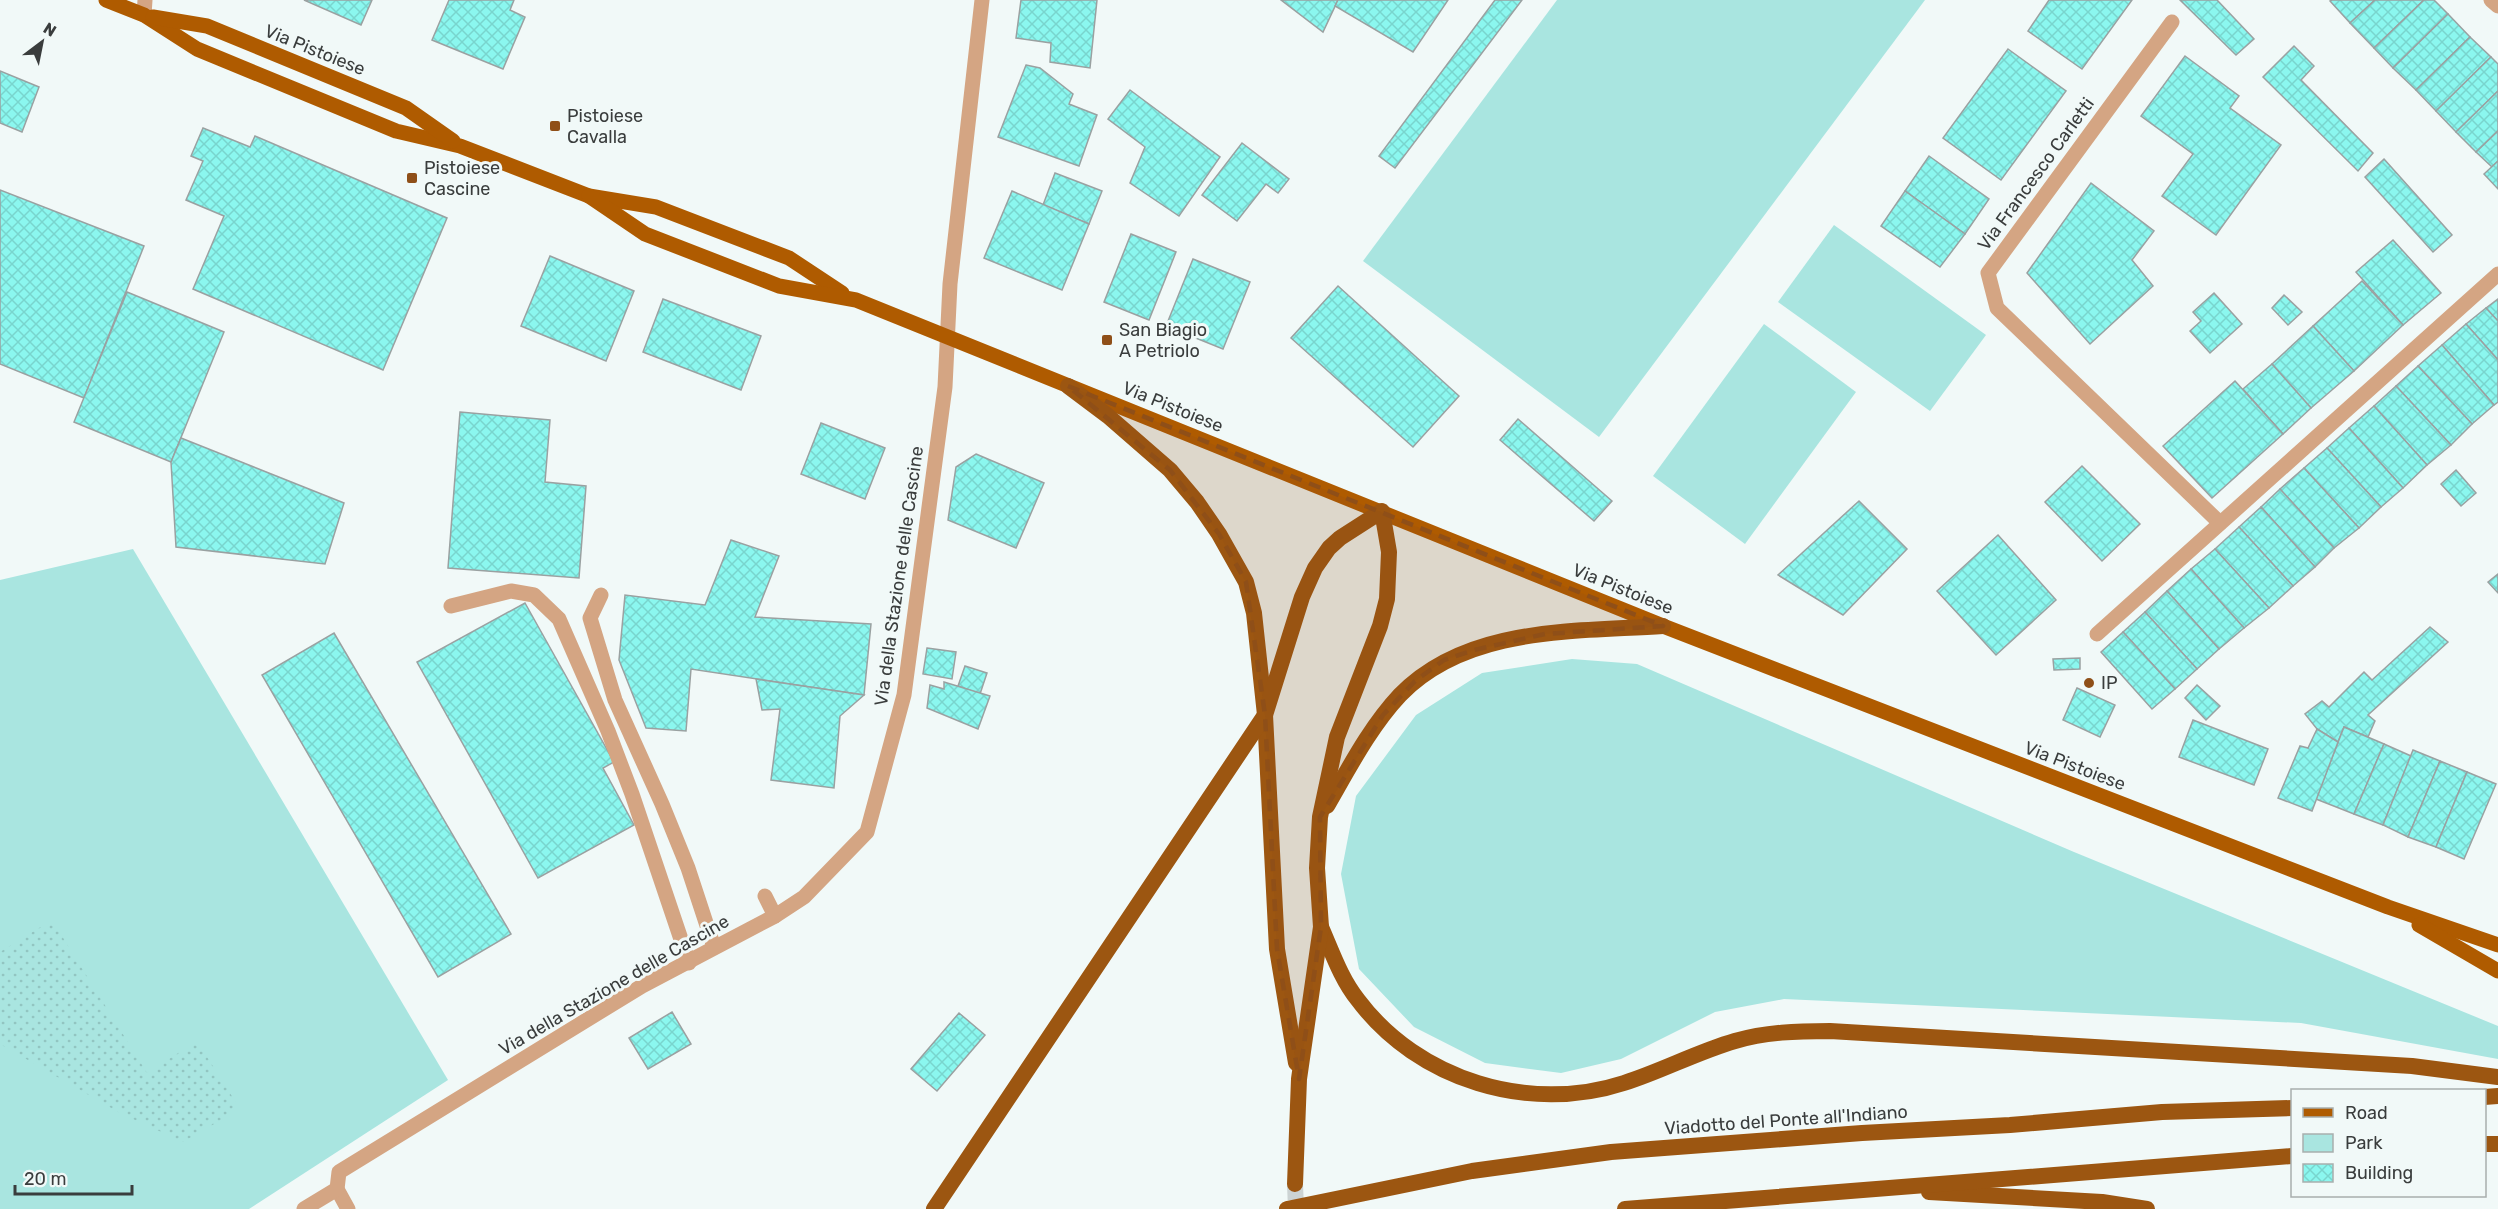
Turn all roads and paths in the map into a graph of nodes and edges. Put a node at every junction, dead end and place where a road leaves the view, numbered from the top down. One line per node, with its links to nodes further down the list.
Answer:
1 (106, 0): 5 (main road, Via Pistoiese)
2 (982, 0): 11 (street, Via della Stazione delle Cascine)
3 (2492, 0): 4 (street)
4 (2498, 6)
5 (144, 8): 7 (main road, Via Pistoiese); 7 (main road, Via Pistoiese)
6 (2172, 22): 14 (street, Via Francesco Carletti)
7 (460, 146): 8 (main road, Via Pistoiese)
8 (589, 196): 10 (main road, Via Pistoiese); 10 (main road, Via Pistoiese)
9 (2498, 274): 14 (street)
10 (848, 297): 11 (main road, Via Pistoiese)
11 (946, 337): 12 (main road, Via Pistoiese); 23 (street, Via della Stazione delle Cascine)
12 (1068, 386): 13 (main road, Via Pistoiese); 19 (highway)
13 (1382, 511): 17 (main road, Via Pistoiese); 19 (highway); 20 (highway)
14 (2220, 523): 18 (street)
15 (601, 595): 26 (street)
16 (451, 606): 27 (street)
17 (1664, 626): 20 (highway); 22 (main road, Via Pistoiese)
18 (2097, 634)
19 (1265, 715): 30 (highway); 38 (highway)
20 (1320, 817): 24 (highway)
21 (765, 896): 23 (street)
22 (2388, 907): 25 (main road, Via Pistoiese); 28 (main road, Via Pistoiese)
23 (775, 916): 26 (street, Via della Stazione delle Cascine)
24 (1321, 927): 29 (highway); 30 (highway)
25 (2498, 945)
26 (714, 947): 27 (street, Via della Stazione delle Cascine)
27 (689, 963): 34 (street, Via della Stazione delle Cascine)
28 (2498, 971)
29 (2498, 1077)
30 (1299, 1079): 33 (highway)
31 (2291, 1108): 39 (highway, Viadotto del Ponte all'Indiano)
32 (2291, 1156): 35 (highway)
33 (1295, 1184)
34 (337, 1189): 36 (street); 37 (street)
35 (1865, 1189): 40 (highway); 41 (highway)
36 (304, 1209)
37 (348, 1209)
38 (934, 1209)
39 (1287, 1209)
40 (1625, 1209)
41 (2147, 1209)

